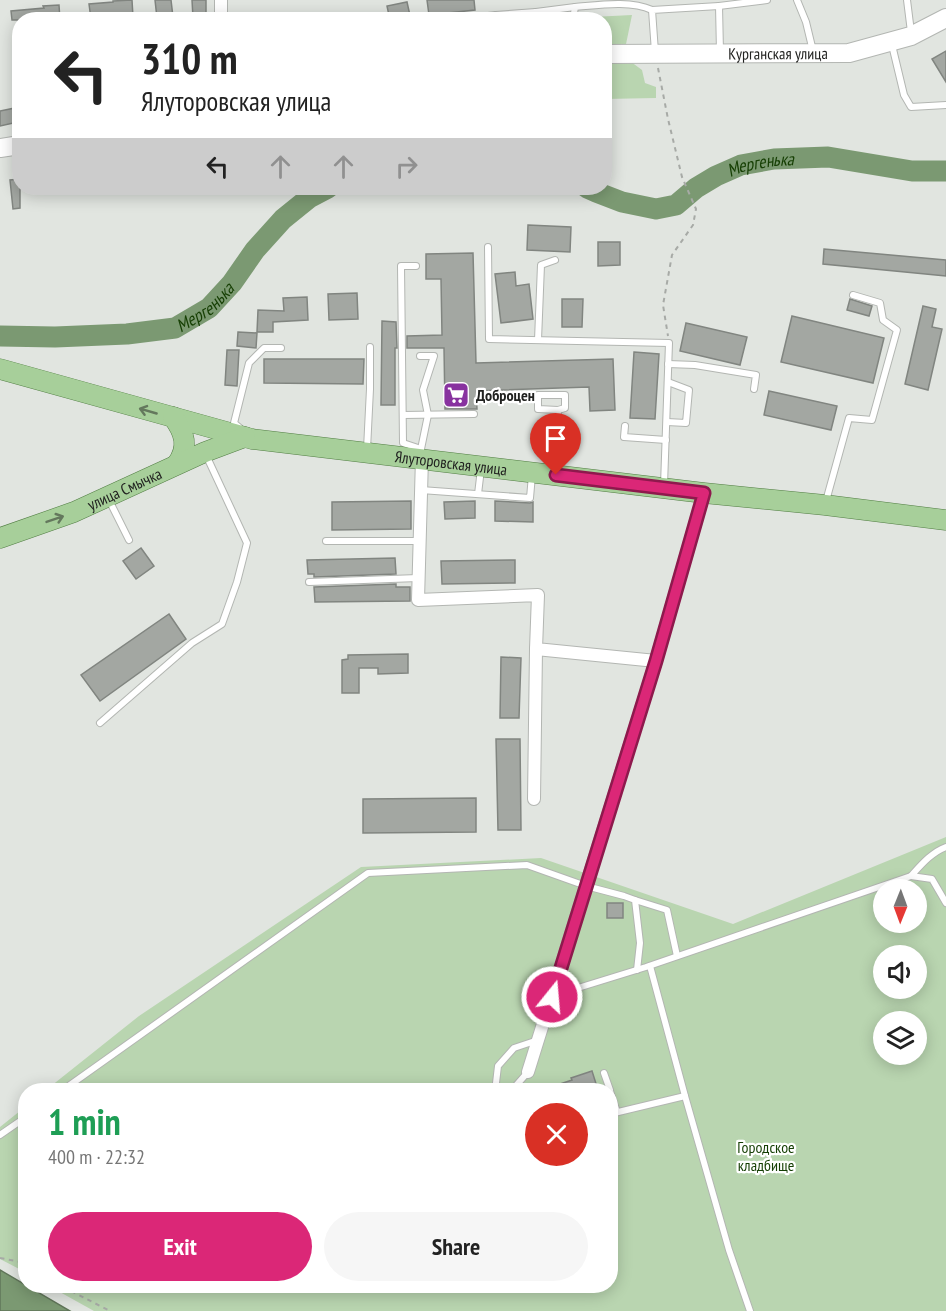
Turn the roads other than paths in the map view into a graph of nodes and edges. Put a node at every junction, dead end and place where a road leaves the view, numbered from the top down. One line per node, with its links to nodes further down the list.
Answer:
1 (767, 0): 4 (lane)
2 (796, 0): 14 (lane)
3 (907, 0): 10 (lane)
4 (719, 6): 6 (lane); 13 (lane)
5 (574, 7): 6 (lane); 7 (lane); 8 (lane)
6 (652, 10): 12 (lane)
7 (536, 12)
8 (574, 12)
9 (946, 18): 10 (main road, Курганская улица)
10 (911, 36): 11 (main road, Курганская улица)
11 (891, 41): 14 (main road, Курганская улица); 16 (lane)
12 (655, 53): 13 (main road, Курганская улица); 15 (main road, Курганская улица)
13 (720, 53): 14 (main road, Курганская улица)
14 (813, 53)
15 (612, 54)
16 (946, 105)
17 (488, 247): 21 (lane)
18 (555, 260): 21 (lane)
19 (416, 266): 32 (lane)
20 (853, 295): 50 (lane)
21 (538, 340): 25 (lane)
22 (370, 347): 39 (lane)
23 (281, 348): 36 (lane)
24 (420, 356): 31 (lane)
25 (668, 364): 27 (lane); 28 (lane)
26 (0, 369): 33 (main road, Ялуторовская улица, one-way to 26)
27 (668, 382): 34 (lane); 34 (lane)
28 (754, 388)
29 (558, 410): 29 (lane); 44 (lane)
30 (474, 414): 31 (lane)
31 (428, 415): 32 (lane); 40 (lane)
32 (403, 416): 40 (lane)
33 (173, 417): 36 (main road, Ялуторовская улица); 41 (main road)
34 (667, 422): 37 (lane)
35 (625, 426): 37 (lane)
36 (248, 438): 38 (main road, улица Смычка); 39 (main road, Ялуторовская улица)
37 (666, 440): 45 (lane)
38 (205, 452): 41 (main road, улица Смычка); 60 (lane)
39 (367, 452): 40 (main road, Ялуторовская улица)
40 (422, 454): 42 (main road, Ялуторовская улица); 46 (street)
41 (177, 464): 49 (main road, улица Смычка)
42 (481, 466): 43 (main road, Ялуторовская улица); 48 (lane)
43 (532, 472): 44 (main road, Ялуторовская улица); 48 (lane)
44 (556, 475): 45 (main road, Ялуторовская улица)
45 (664, 488): 47 (main road, Ялуторовская улица)
46 (421, 490): 48 (lane); 55 (street)
47 (704, 493): 50 (main road, Ялуторовская улица); 59 (street)
48 (478, 494)
49 (108, 496): 52 (main road, улица Смычка, one-way to 49); 53 (lane)
50 (825, 505): 51 (main road, Ялуторовская улица)
51 (946, 520)
52 (0, 537)
53 (129, 540)
54 (326, 541): 55 (lane)
55 (420, 541): 56 (street)
56 (419, 578): 57 (lane); 58 (street)
57 (309, 582)
58 (536, 649): 59 (street); 61 (street)
59 (656, 661): 64 (street)
60 (100, 723)
61 (534, 799)
62 (946, 847): 63 (lane)
63 (911, 876): 66 (lane); 67 (lane)
64 (586, 885): 65 (lane); 70 (street); 74 (lane)
65 (635, 900): 67 (lane); 69 (lane)
66 (946, 903)
67 (677, 956): 68 (lane)
68 (650, 966): 69 (lane); 78 (lane)
69 (637, 970): 70 (lane)
70 (552, 997): 71 (street)
71 (538, 1040): 72 (street); 75 (lane)
72 (528, 1072): 76 (lane)
73 (604, 1074): 77 (lane)
74 (73, 1083)
75 (496, 1083)
76 (518, 1083)
77 (607, 1083)
78 (685, 1096): 79 (lane); 82 (lane)
79 (618, 1112)
80 (18, 1123): 81 (lane)
81 (0, 1135)
82 (750, 1311)

